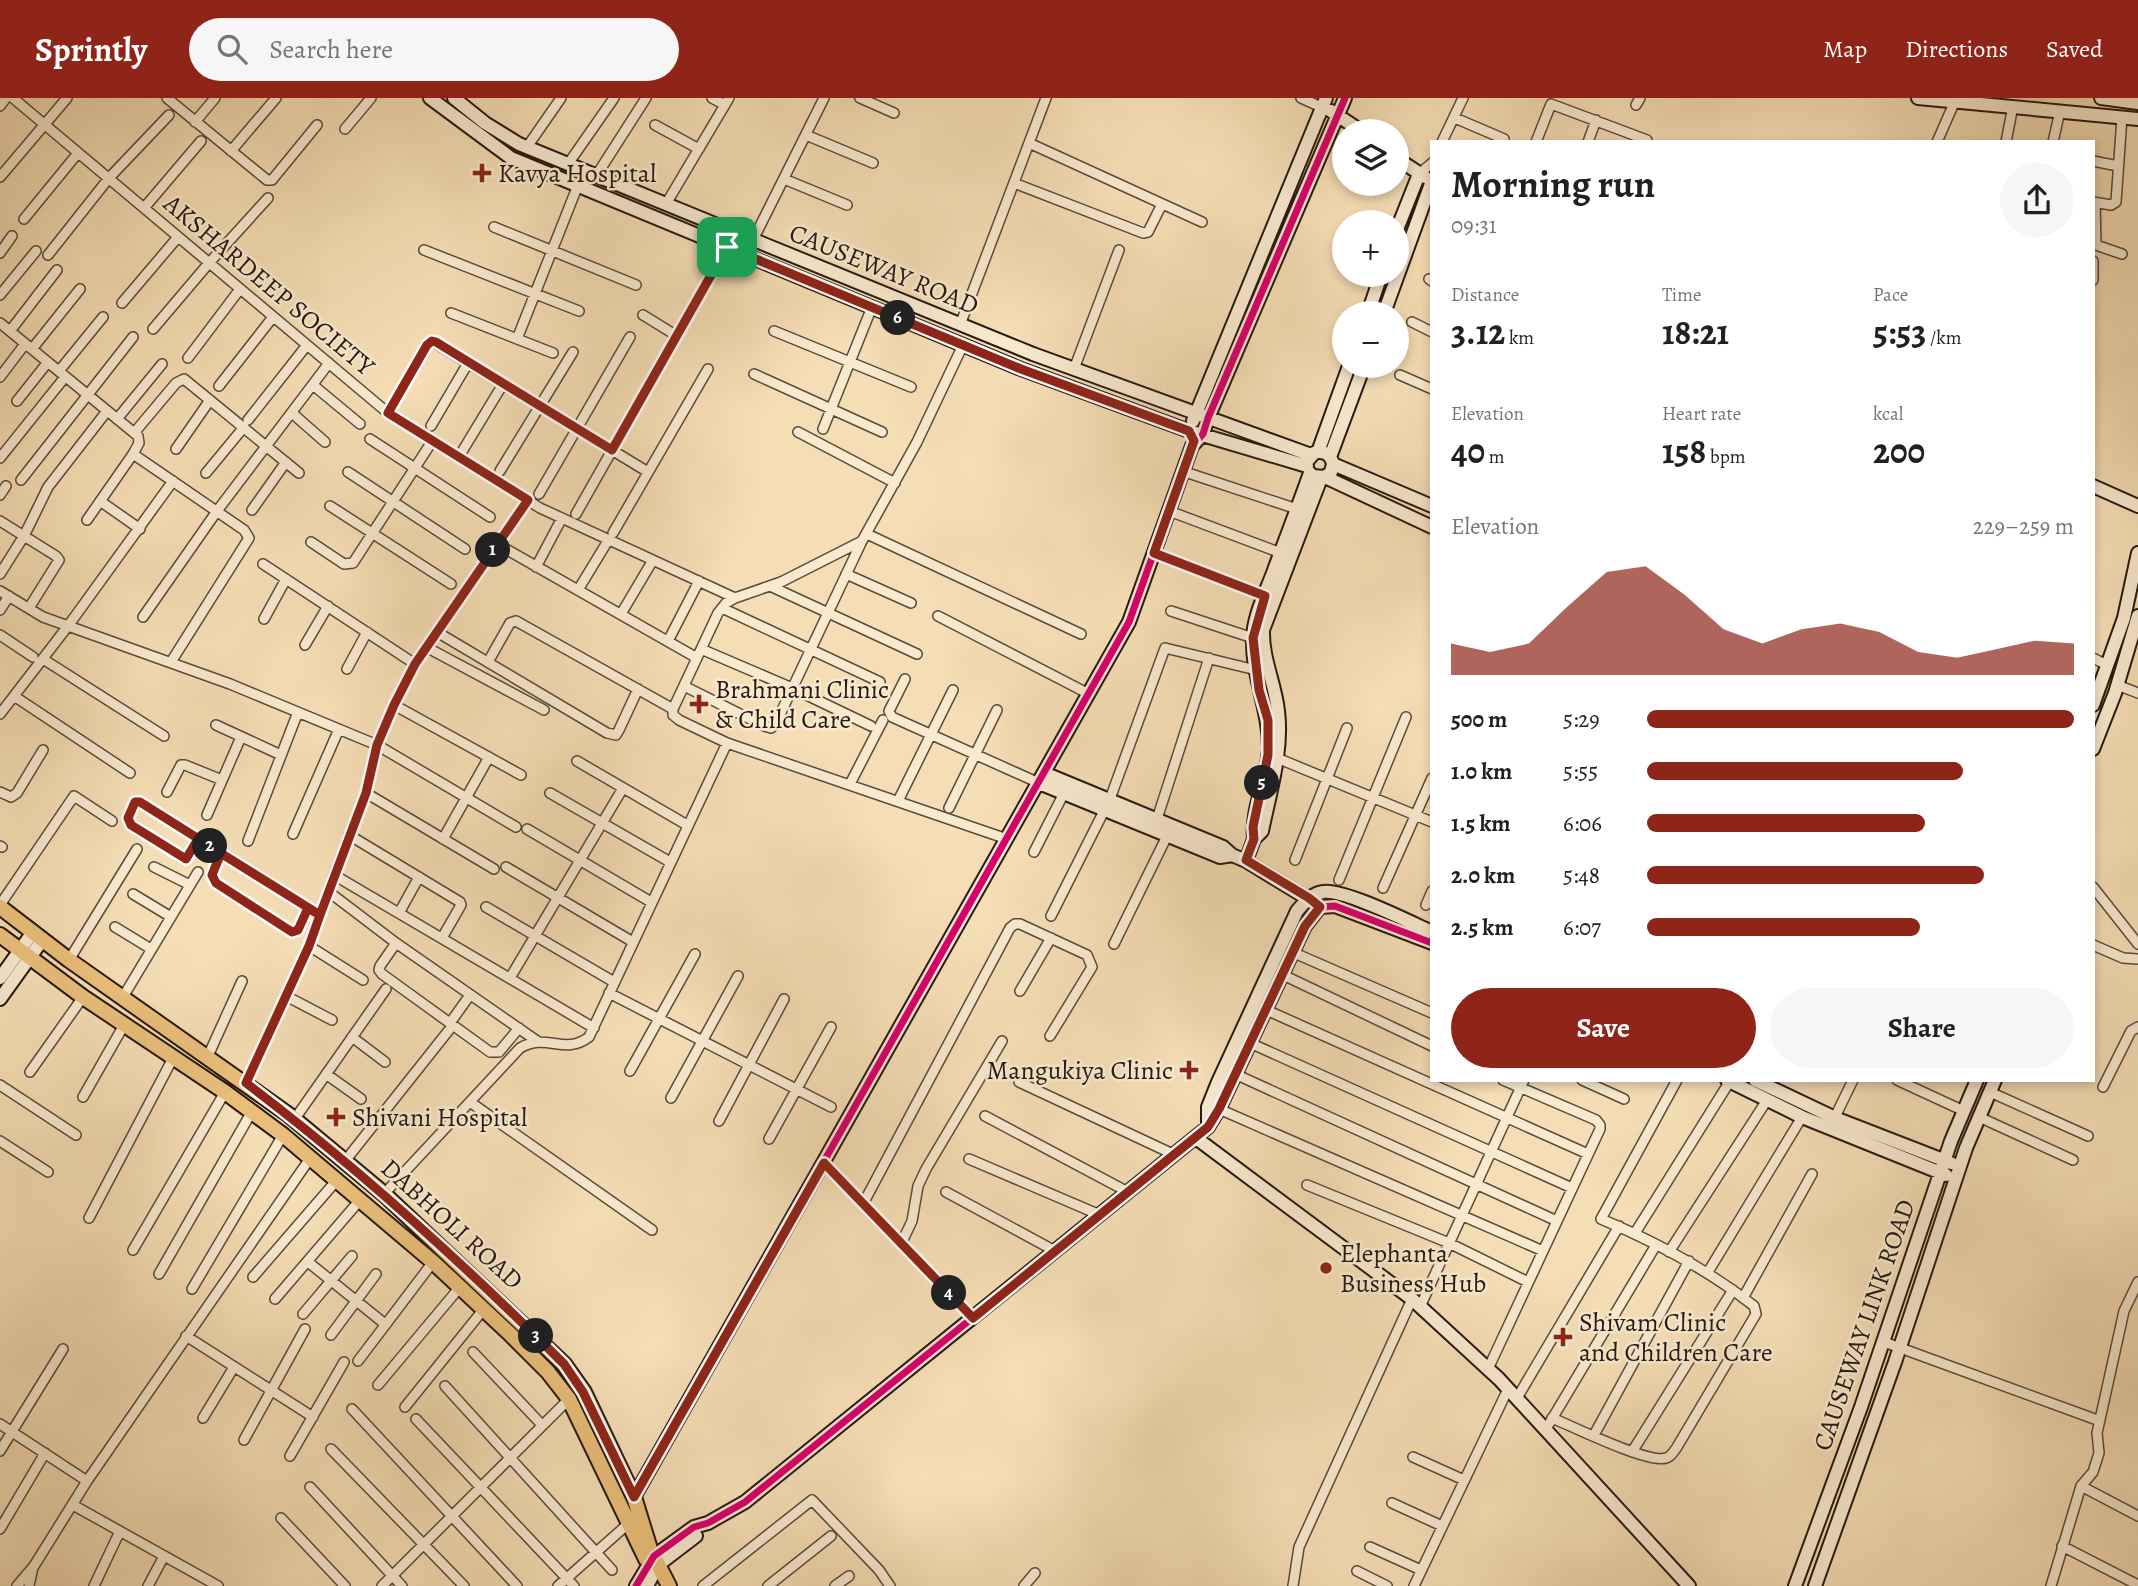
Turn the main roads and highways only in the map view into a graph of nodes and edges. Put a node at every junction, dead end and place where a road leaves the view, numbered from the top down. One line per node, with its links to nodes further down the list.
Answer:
1 (0, 906): 3 (main road, DABHOLI ROAD)
2 (0, 935): 3 (main road, DABHOLI ROAD)
3 (653, 1572): 4 (main road, DABHOLI ROAD)
4 (669, 1586)

